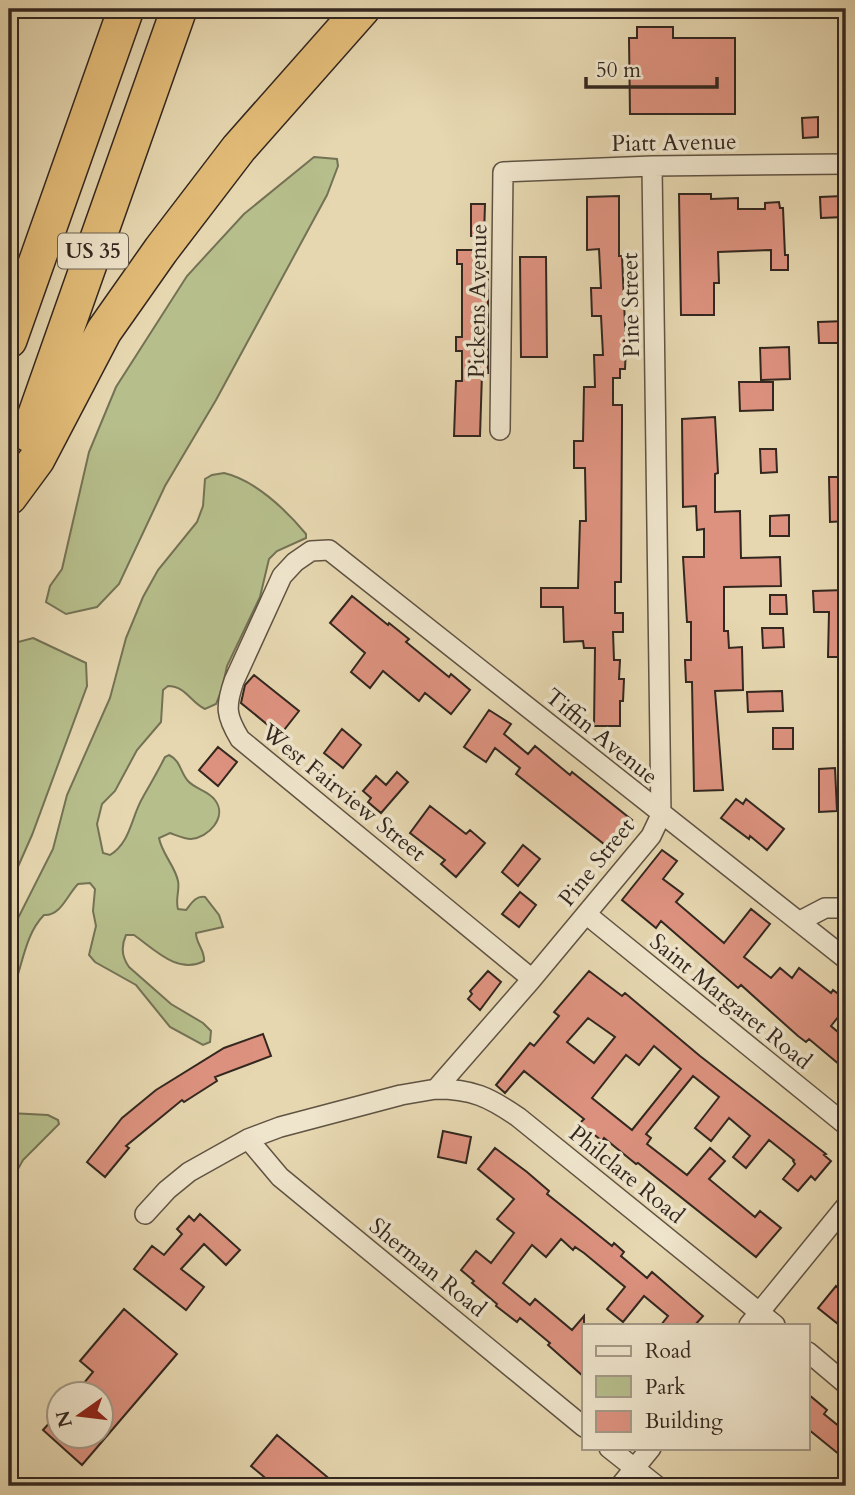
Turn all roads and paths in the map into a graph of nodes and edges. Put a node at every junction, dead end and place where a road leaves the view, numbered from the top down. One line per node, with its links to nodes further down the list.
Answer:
1 (179, 9): 9 (highway, US 35)
2 (362, 9): 9 (highway)
3 (124, 14): 7 (highway, US 35)
4 (846, 164): 5 (street, Piatt Avenue)
5 (652, 166): 6 (street, Piatt Avenue); 11 (street, Pine Street)
6 (503, 172): 8 (street, Pickens Avenue)
7 (9, 340)
8 (500, 430)
9 (9, 495)
10 (329, 550): 11 (street, Tiffin Avenue); 16 (street, West Fairview Street)
11 (661, 815): 13 (street, Pine Street); 14 (street, Tiffin Avenue)
12 (846, 908): 14 (street)
13 (586, 914): 16 (street, Pine Street); 18 (street, Saint Margaret Road)
14 (800, 921): 15 (street, Tiffin Avenue)
15 (846, 959)
16 (533, 979): 17 (street, Pine Street)
17 (436, 1089): 19 (street); 22 (street, Philclare Road)
18 (846, 1125)
19 (248, 1139): 21 (street); 25 (street, Sherman Road)
20 (846, 1206): 22 (street)
21 (145, 1214)
22 (761, 1321)
23 (810, 1354): 24 (street)
24 (846, 1384)
25 (582, 1425)
26 (612, 1450): 28 (street)
27 (649, 1450): 28 (street)
28 (635, 1468): 29 (street); 30 (street)
29 (620, 1486)
30 (657, 1486)

